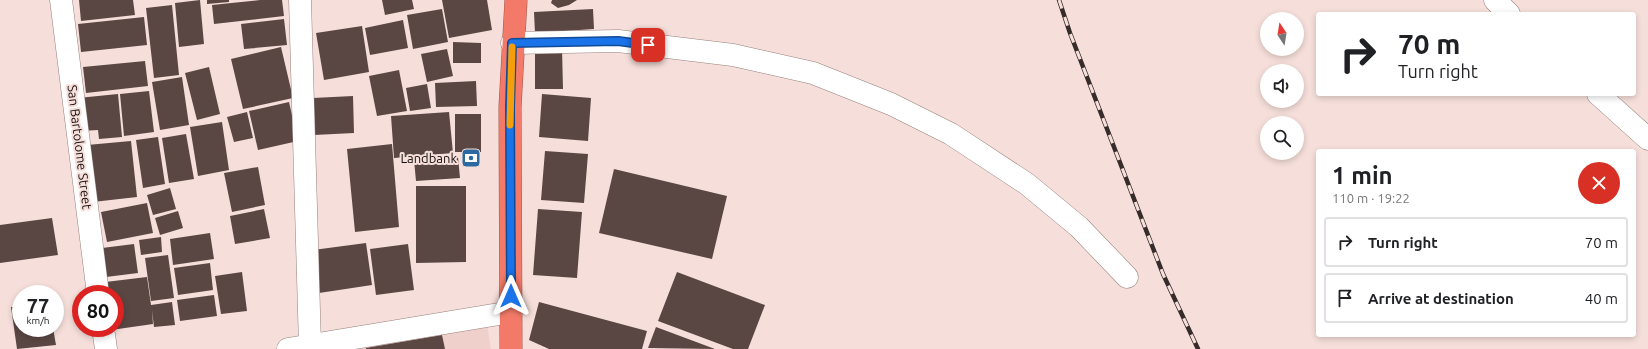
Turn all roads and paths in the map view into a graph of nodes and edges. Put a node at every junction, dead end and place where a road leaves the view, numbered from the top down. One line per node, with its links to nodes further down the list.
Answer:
1 (61, 0): 10 (street, San Bartolome Street)
2 (300, 0): 13 (street)
3 (516, 0): 6 (highway)
4 (1495, 0): 5 (street)
5 (1507, 12)
6 (512, 43): 9 (street); 11 (highway)
7 (1600, 96): 8 (street)
8 (1648, 139)
9 (1127, 277)
10 (97, 285)
11 (511, 312): 13 (street); 16 (highway)
12 (104, 337): 14 (street)
13 (310, 346): 15 (street)
14 (106, 349)
15 (288, 349)
16 (512, 349)

